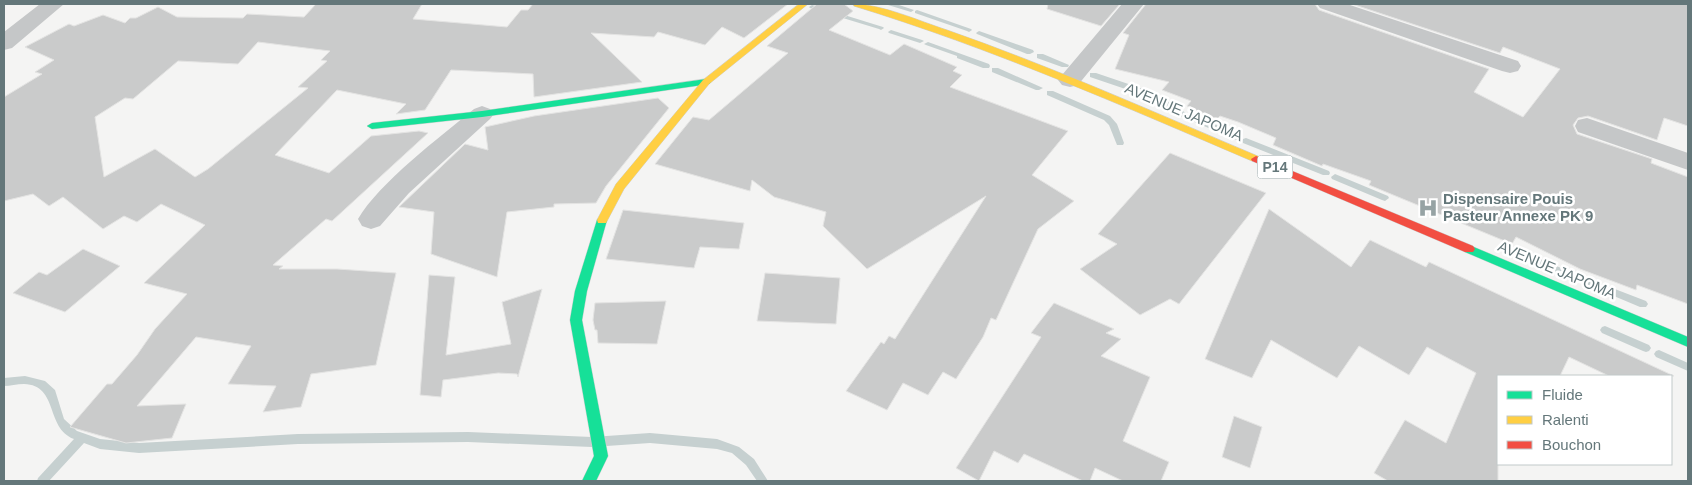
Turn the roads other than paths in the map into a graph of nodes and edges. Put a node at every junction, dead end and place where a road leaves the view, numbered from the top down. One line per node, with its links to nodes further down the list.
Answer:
1 (53, 4): 6 (street)
2 (804, 4): 9 (street)
3 (858, 4): 8 (street, AVENUE JAPOMA / P14)
4 (1133, 4): 8 (street)
5 (1327, 4): 7 (street)
6 (4, 43)
7 (1510, 66)
8 (1070, 80): 15 (street, AVENUE JAPOMA / P14)
9 (706, 82): 10 (street); 16 (street)
10 (482, 114): 11 (street); 14 (street)
11 (372, 126)
12 (1587, 126): 13 (street)
13 (1688, 162)
14 (372, 219)
15 (1688, 342)
16 (589, 481)

